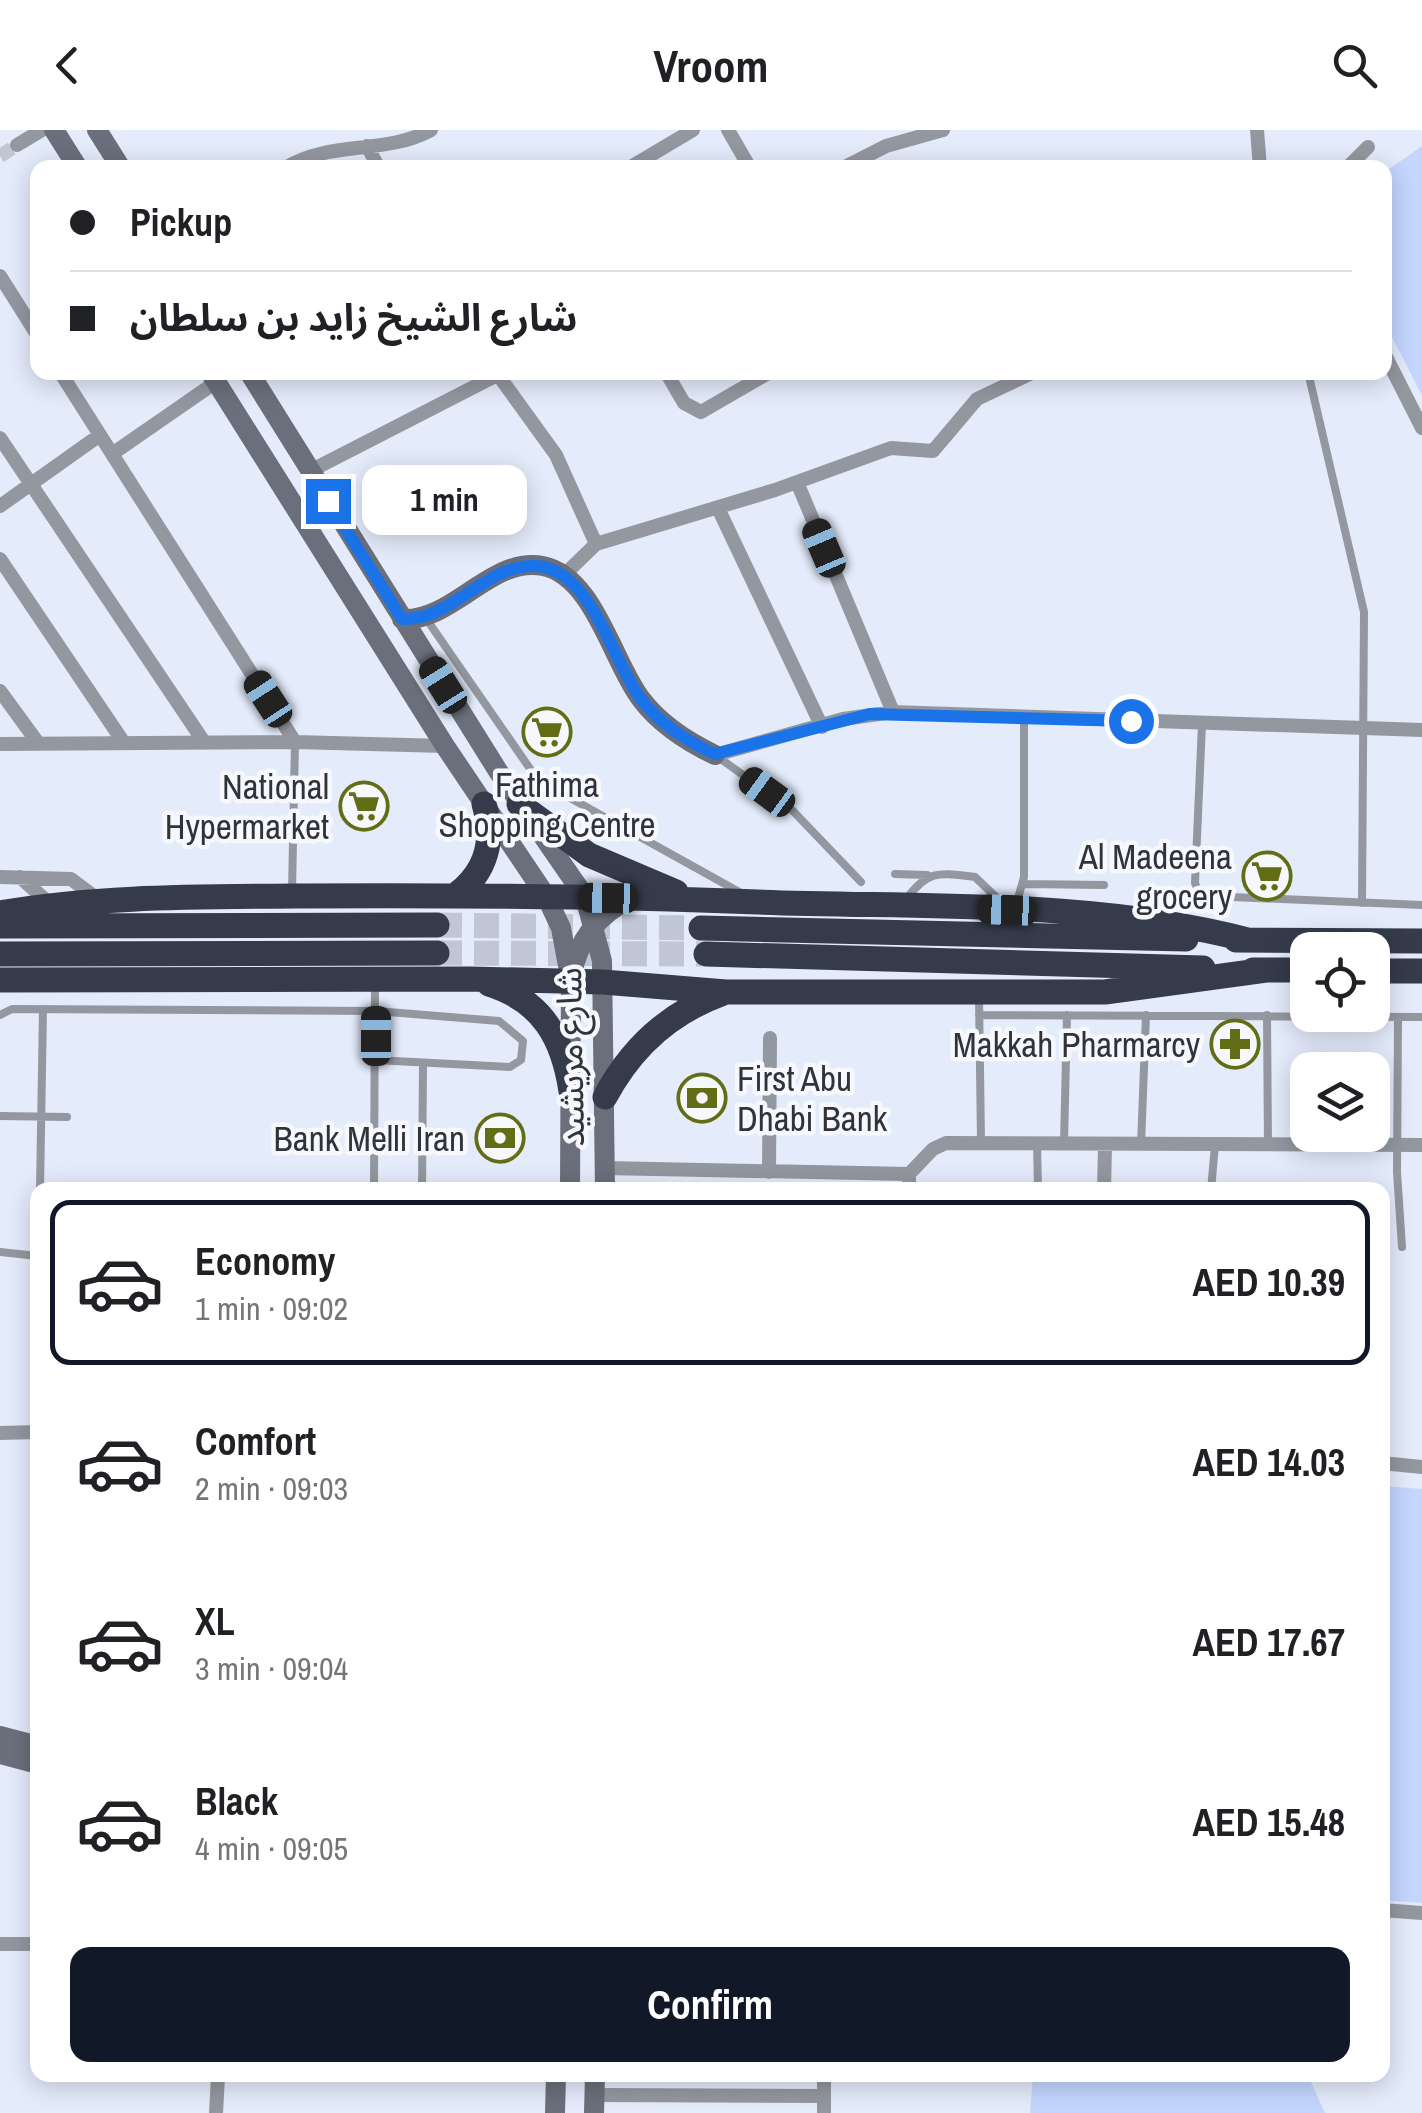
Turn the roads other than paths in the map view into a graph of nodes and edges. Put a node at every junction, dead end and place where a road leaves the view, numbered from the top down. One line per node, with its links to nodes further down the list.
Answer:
1 (42, 130): 10 (street)
2 (54, 130): 13 (main road)
3 (98, 130): 14 (main road)
4 (431, 130): 9 (street)
5 (693, 130): 17 (street)
6 (728, 130): 18 (street)
7 (944, 130): 19 (street)
8 (1257, 130): 20 (street)
9 (387, 137): 11 (street)
10 (18, 145)
11 (367, 146): 15 (street); 16 (street)
12 (1368, 147): 21 (street)
13 (73, 160)
14 (116, 160)
15 (301, 160)
16 (375, 160)
17 (642, 160)
18 (745, 160)
19 (859, 160)
20 (1259, 160)
21 (1355, 160)
22 (0, 276): 23 (street)
23 (30, 323)
24 (1392, 369): 35 (street)
25 (65, 380): 36 (street)
26 (210, 380): 38 (street)
27 (214, 380): 63 (main road, شارع مريشيد)
28 (254, 380): 39 (main road, شارع مريشيد)
29 (486, 380): 39 (street)
30 (504, 380): 44 (street)
31 (671, 380): 32 (street)
32 (756, 380)
33 (1017, 380): 40 (street)
34 (1310, 380): 56 (lane)
35 (1422, 428)
36 (100, 436): 38 (street); 41 (street)
37 (0, 438): 41 (street)
38 (112, 454): 59 (street)
39 (310, 471): 48 (main road, شارع مريشيد)
40 (797, 482): 43 (street); 51 (street)
41 (31, 484): 42 (street); 58 (street)
42 (0, 506)
43 (718, 508): 44 (street); 55 (street)
44 (596, 544): 46 (street)
45 (0, 559): 61 (street)
46 (564, 575): 47 (main road); 64 (main road)
47 (425, 617): 48 (main road); 50 (lane)
48 (402, 619): 53 (main road, شارع مريشيد)
49 (0, 691): 60 (street)
50 (485, 702): 53 (lane); 81 (lane)
51 (894, 712): 52 (street); 55 (street)
52 (1024, 717): 54 (street); 72 (lane)
53 (464, 718): 66 (main road, شارع مريشيد)
54 (1202, 724): 56 (street); 82 (lane)
55 (822, 726): 64 (street)
56 (1365, 730): 57 (street); 82 (lane)
57 (1422, 730)
58 (204, 742): 59 (street); 61 (street)
59 (294, 742): 63 (street); 75 (lane)
60 (38, 743): 61 (street); 62 (street)
61 (124, 743)
62 (0, 744)
63 (445, 746): 65 (main road, شارع مريشيد)
64 (715, 754): 71 (lane)
65 (484, 804): 74 (highway); 76 (main road, شارع مريشيد)
66 (520, 804): 77 (main road, شارع مريشيد); 80 (highway)
67 (895, 874): 68 (lane)
68 (928, 875): 84 (lane); 86 (lane)
69 (0, 877): 70 (street)
70 (20, 877): 79 (street); 83 (street)
71 (861, 882)
72 (1024, 884): 73 (lane); 86 (lane)
73 (1104, 885)
74 (457, 894): 75 (highway); 76 (highway)
75 (292, 896): 79 (highway)
76 (546, 896): 77 (highway); 94 (main road, شارع مريشيد)
77 (584, 897): 78 (highway); 89 (main road, شارع مريشيد); 94 (main road)
78 (631, 898): 80 (highway); 89 (main road)
79 (99, 900): 83 (highway)
80 (710, 900): 81 (highway)
81 (757, 902): 84 (highway)
82 (1362, 903): 85 (lane)
83 (50, 906): 87 (highway)
84 (900, 906): 86 (highway)
85 (1422, 906)
86 (1010, 910): 92 (highway)
87 (0, 913)
88 (437, 925): 90 (highway)
89 (594, 925): 107 (main road); 108 (main road, شارع مريشيد)
90 (0, 926)
91 (701, 928): 92 (highway)
92 (1248, 940): 93 (highway)
93 (1422, 941)
94 (565, 950): 105 (main road); 107 (main road, شارع مريشيد)
95 (437, 953): 96 (highway)
96 (0, 954)
97 (706, 954): 98 (highway)
98 (1266, 970): 99 (highway); 110 (highway)
99 (1290, 970)
100 (1390, 970): 101 (highway)
101 (1422, 971)
102 (0, 980): 106 (highway)
103 (375, 980): 104 (highway); 106 (highway); 113 (lane)
104 (470, 980): 105 (highway); 123 (highway)
105 (526, 980): 107 (highway)
106 (212, 982): 112 (lane)
107 (571, 982): 108 (highway); 123 (main road, شارع مريشيد)
108 (604, 982): 109 (highway); 124 (main road, شارع مريشيد)
109 (726, 992): 110 (highway); 124 (highway)
110 (979, 1004): 115 (lane); 128 (lane)
111 (44, 1009): 112 (lane); 114 (lane); 126 (lane)
112 (211, 1010): 113 (lane)
113 (376, 1011): 121 (lane); 122 (lane)
114 (0, 1015)
115 (1067, 1015): 116 (lane); 130 (lane)
116 (1146, 1015): 117 (lane); 133 (lane)
117 (1267, 1015): 118 (lane); 135 (lane)
118 (1398, 1017): 119 (lane); 131 (lane)
119 (1422, 1017)
120 (770, 1038): 137 (street)
121 (375, 1060): 122 (lane); 139 (lane)
122 (423, 1063): 140 (lane)
123 (571, 1091): 141 (main road, شارع مريشيد)
124 (605, 1097): 142 (main road, شارع مريشيد)
125 (0, 1116): 126 (lane)
126 (41, 1117): 127 (lane); 138 (lane)
127 (67, 1117)
128 (980, 1141): 129 (street); 143 (street)
129 (1037, 1143): 130 (street); 144 (lane)
130 (1064, 1144): 132 (street)
131 (1397, 1145): 135 (street); 136 (street); 147 (lane)
132 (1105, 1146): 133 (street); 145 (street)
133 (1140, 1146): 134 (street)
134 (1215, 1146): 135 (street); 146 (lane)
135 (1268, 1146)
136 (1422, 1146)
137 (769, 1172): 142 (street); 143 (street)
138 (40, 1182)
139 (374, 1182)
140 (422, 1182)
141 (570, 1182)
142 (605, 1182)
143 (909, 1182)
144 (1038, 1182)
145 (1104, 1182)
146 (1212, 1182)
147 (1402, 1247)
148 (0, 1252): 149 (lane)
149 (30, 1255)
150 (30, 1432): 151 (street)
151 (0, 1433)
152 (1390, 1465): 153 (street)
153 (1422, 1468)
154 (0, 1736): 155 (main road)
155 (30, 1744)
156 (0, 1754): 157 (main road)
157 (30, 1762)
158 (1390, 1911): 159 (street)
159 (1422, 1913)
160 (0, 1944): 161 (street)
161 (30, 1944)
162 (218, 2082): 167 (street)
163 (556, 2082): 168 (main road)
164 (824, 2082): 166 (street)
165 (595, 2094): 166 (street)
166 (824, 2096): 169 (street)
167 (216, 2113)
168 (556, 2113)
169 (824, 2113)

